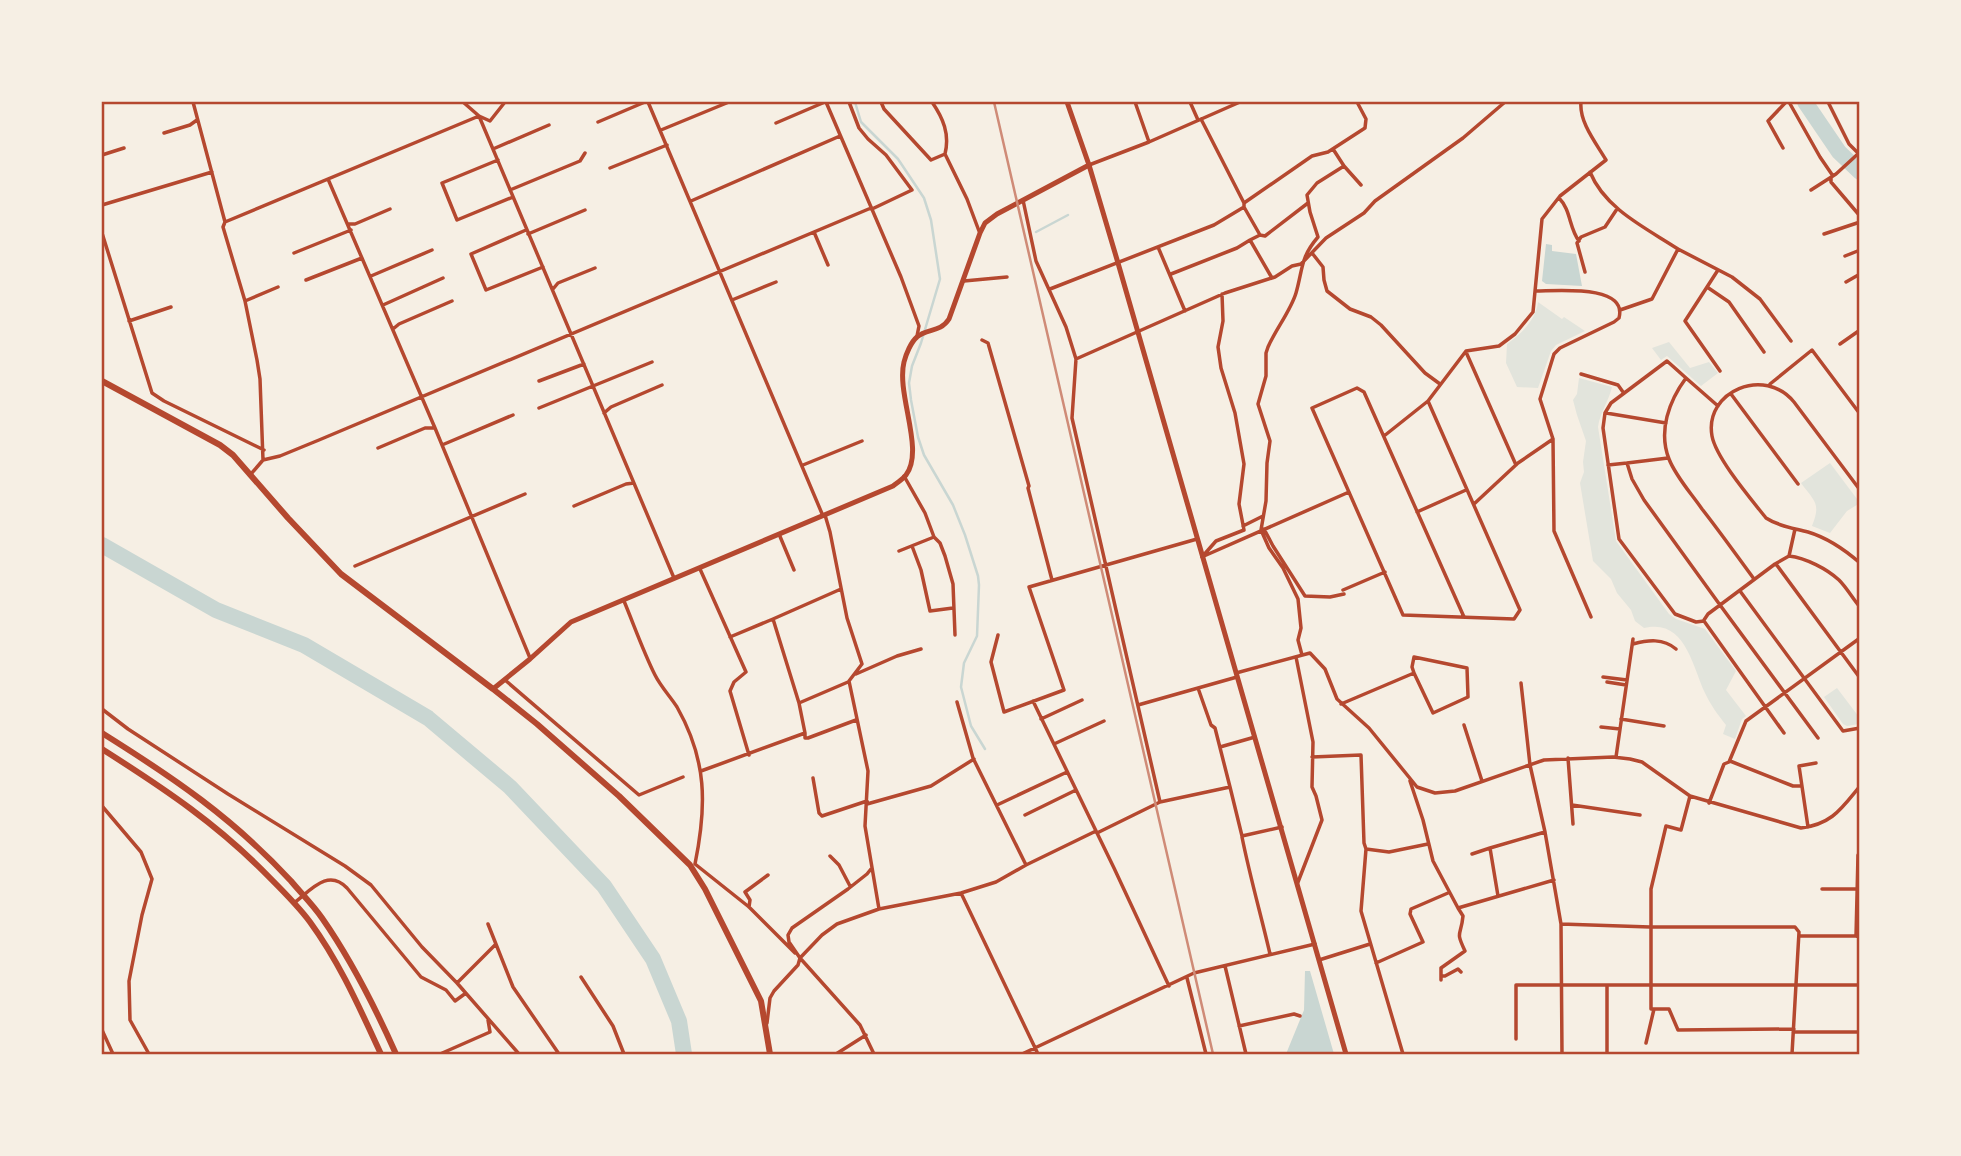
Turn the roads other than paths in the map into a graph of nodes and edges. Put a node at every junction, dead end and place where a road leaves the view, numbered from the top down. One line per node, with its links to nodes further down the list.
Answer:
1 (193, 102): 23 (street)
2 (463, 102): 21 (street)
3 (505, 102): 21 (street)
4 (646, 102): 24 (street); 27 (street)
5 (729, 102): 27 (street)
6 (826, 102): 25 (street); 29 (street)
7 (849, 102): 58 (street)
8 (881, 102): 37 (street)
9 (932, 102): 37 (street)
10 (1069, 102): 41 (street)
11 (1135, 102): 30 (street)
12 (1190, 102): 22 (street)
13 (1224, 102): 20 (street)
14 (1240, 102): 20 (street)
15 (1357, 102): 35 (street)
16 (1505, 102): 80 (street)
17 (1581, 102): 45 (street)
18 (1787, 102): 33 (street); 46 (street)
19 (1828, 102): 38 (street)
20 (1226, 107): 22 (street)
21 (479, 116): 34 (street); 47 (street)
22 (1199, 119): 30 (street); 57 (street)
23 (198, 120): 28 (street); 44 (street)
24 (598, 122)
25 (776, 123)
26 (548, 125): 34 (street)
27 (661, 130): 31 (street)
28 (163, 133)
29 (840, 136): 54 (street); 58 (street)
30 (1149, 142): 41 (street)
31 (667, 145): 43 (street); 54 (street)
32 (124, 148): 39 (street)
33 (1783, 148)
34 (493, 149): 40 (street)
35 (1333, 149): 42 (street); 57 (street)
36 (585, 153): 49 (street)
37 (945, 154): 70 (street)
38 (1858, 154): 46 (street)
39 (102, 155)
40 (498, 160): 49 (street); 51 (street)
41 (1089, 165): 53 (street); 83 (street)
42 (1344, 166): 48 (street); 55 (street)
43 (610, 168)
44 (212, 172): 56 (street); 63 (street)
45 (1590, 172): 52 (street); 60 (street)
46 (1833, 176): 50 (street); 62 (street)
47 (328, 179): 63 (street); 65 (street)
48 (1361, 185)
49 (510, 190): 51 (street)
50 (1811, 190)
51 (513, 197): 67 (street)
52 (1559, 198): 74 (street); 105 (street)
53 (1023, 200): 70 (street); 104 (street)
54 (691, 201): 89 (street)
55 (1308, 203): 72 (street); 84 (street)
56 (102, 205)
57 (1244, 205): 72 (street); 75 (street)
58 (872, 208): 68 (street); 119 (street)
59 (390, 209): 65 (street)
60 (1617, 209): 74 (street); 76 (street)
61 (585, 210): 67 (street)
62 (1860, 216)
63 (225, 222): 108 (street)
64 (1860, 222): 71 (street)
65 (348, 225): 66 (street)
66 (351, 230): 79 (street); 82 (street)
67 (527, 232): 86 (street); 86 (street)
68 (814, 232): 85 (street); 89 (street)
69 (102, 233): 114 (street)
70 (980, 233): 98 (street)
71 (1824, 234)
72 (1260, 235): 73 (street)
73 (1250, 240): 91 (street); 96 (street)
74 (1579, 241): 90 (street)
75 (1158, 247): 83 (street); 91 (street)
76 (1678, 249): 88 (street); 112 (street)
77 (432, 250): 93 (street)
78 (1860, 250): 81 (street)
79 (295, 253)
80 (1312, 253): 84 (street); 135 (street)
81 (1845, 256)
82 (363, 258): 93 (street); 97 (street)
83 (1118, 263): 104 (street); 117 (street)
84 (1301, 264): 96 (street); 173 (street)
85 (828, 265)
86 (543, 267): 103 (street)
87 (595, 268): 103 (street)
88 (1718, 270): 102 (street); 121 (street)
89 (720, 271): 107 (street); 118 (street)
90 (1585, 272)
91 (1171, 274): 113 (street)
92 (1860, 274): 100 (street)
93 (370, 276): 110 (street)
94 (1007, 277): 98 (street)
95 (443, 278): 110 (street)
96 (1272, 278): 106 (street)
97 (306, 280)
98 (964, 281): 119 (street)
99 (776, 282): 107 (street)
100 (1846, 282)
101 (278, 287): 108 (street)
102 (1707, 287): 124 (street); 128 (street)
103 (553, 289): 118 (street)
104 (1050, 289): 125 (street)
105 (1536, 291): 112 (street); 123 (street)
106 (1222, 294): 113 (street); 175 (street)
107 (732, 300): 160 (street)
108 (245, 301): 154 (street)
109 (452, 301): 115 (street)
110 (383, 305): 115 (street)
111 (172, 307): 114 (street)
112 (1620, 310): 150 (street)
113 (1185, 311): 117 (street)
114 (129, 321): 154 (street)
115 (393, 329): 139 (street)
116 (1859, 331): 122 (street)
117 (1138, 333): 125 (street); 180 (street)
118 (572, 334): 127 (street); 139 (street)
119 (918, 336): 162 (street)
120 (982, 340): 194 (street)
121 (1791, 341)
122 (1840, 344)
123 (1466, 352): 135 (street); 158 (street)
124 (1764, 352)
125 (1076, 359): 186 (street)
126 (652, 362): 136 (street)
127 (584, 364): 132 (street); 136 (street)
128 (1720, 371)
129 (1581, 374): 137 (street)
130 (1686, 378): 137 (street); 141 (street); 147 (street)
131 (102, 381): 161 (highway)
132 (539, 381)
133 (1770, 384): 138 (street); 145 (street); 166 (street)
134 (662, 385): 144 (street)
135 (1441, 385): 140 (street)
136 (593, 386): 142 (street); 144 (street)
137 (1623, 393): 143 (street)
138 (1731, 394): 141 (street); 164 (street)
139 (421, 396): 148 (street); 156 (street)
140 (1428, 401): 149 (street); 165 (street)
141 (1718, 406): 177 (street)
142 (539, 408)
143 (1605, 412): 147 (street); 159 (street)
144 (604, 413): 163 (street)
145 (1860, 414)
146 (513, 415): 152 (street)
147 (1665, 423): 155 (street)
148 (435, 428): 152 (street); 153 (street)
149 (1384, 436): 167 (street); 171 (street)
150 (1553, 439): 158 (street); 202 (street)
151 (862, 441): 160 (street)
152 (442, 445): 174 (street)
153 (379, 448)
154 (264, 450): 156 (street)
155 (1668, 458): 157 (street); 193 (street)
156 (263, 460): 161 (street)
157 (1627, 463): 159 (street); 198 (street)
158 (1516, 465): 169 (street)
159 (1608, 465): 204 (street)
160 (803, 466): 172 (street)
161 (251, 474): 227 (highway)
162 (904, 476): 172 (street); 179 (street)
163 (634, 483): 170 (street); 192 (street)
164 (1798, 484)
165 (1467, 490): 169 (street); 171 (street)
166 (1860, 490)
167 (1349, 492): 176 (street); 191 (street)
168 (525, 494): 174 (street)
169 (1474, 505): 201 (street)
170 (574, 506)
171 (1417, 512): 201 (street)
172 (824, 515): 178 (street); 195 (street)
173 (1264, 515): 175 (street); 176 (street)
174 (472, 517): 188 (street); 214 (street)
175 (1243, 526): 184 (street)
176 (1263, 529): 184 (street); 191 (street); 212 (street)
177 (1796, 529): 183 (street); 185 (street)
178 (779, 534): 189 (street); 190 (street)
179 (934, 537): 181 (street); 200 (street)
180 (1198, 539): 184 (street); 186 (street)
181 (912, 546): 182 (street); 200 (street)
182 (899, 551)
183 (1789, 556): 187 (street); 199 (street)
184 (1202, 557): 217 (street)
185 (1860, 563)
186 (1106, 564): 194 (street); 234 (street)
187 (1775, 564): 193 (street); 211 (street)
188 (355, 566)
189 (700, 568): 192 (street); 207 (street)
190 (794, 570)
191 (1385, 572): 201 (street)
192 (675, 579): 197 (street)
193 (1754, 579): 196 (street)
194 (1052, 580): 230 (street)
195 (841, 589): 203 (street); 216 (street)
196 (1740, 590): 198 (street); 219 (street)
197 (624, 600): 214 (street); 262 (street)
198 (1720, 605): 204 (street); 228 (street)
199 (1860, 607)
200 (953, 608): 205 (street)
201 (1464, 617)
202 (1591, 617)
203 (773, 619): 207 (street); 232 (street)
204 (1704, 621): 235 (street)
205 (955, 635)
206 (998, 635): 230 (street)
207 (730, 637): 254 (street)
208 (1860, 638): 211 (street)
209 (922, 649): 216 (street)
210 (1676, 649): 225 (street)
211 (1840, 652): 219 (street); 220 (street)
212 (1302, 655): 213 (street); 233 (street)
213 (1296, 657): 217 (street); 255 (street)
214 (530, 659): 221 (street)
215 (1414, 673): 215 (street); 233 (street)
216 (854, 674): 222 (street)
217 (1236, 675): 226 (street); 249 (street)
218 (1603, 677): 225 (street)
219 (1804, 678): 228 (street); 244 (street)
220 (1860, 678)
221 (505, 680): 227 (street); 264 (street)
222 (849, 681): 232 (street); 239 (street)
223 (1607, 682): 225 (street)
224 (1521, 683): 261 (street)
225 (1627, 683): 238 (street)
226 (1198, 688): 234 (street); 252 (street)
227 (493, 689): 293 (highway)
228 (1785, 693): 235 (street); 250 (street)
229 (1083, 700): 237 (street)
230 (1033, 701): 237 (street)
231 (957, 702): 258 (street)
232 (799, 703): 247 (street)
233 (1341, 704): 266 (street)
234 (1138, 705): 274 (street)
235 (1765, 707): 248 (street); 259 (street)
236 (102, 709): 326 (street)
237 (1041, 719): 251 (street)
238 (1621, 719): 242 (street); 245 (street)
239 (856, 720): 247 (street); 273 (street)
240 (1104, 720): 251 (street)
241 (1464, 725): 267 (street)
242 (1664, 726)
243 (1601, 727): 245 (street)
244 (1860, 728)
245 (1620, 729): 256 (street)
246 (102, 733): 304 (highway)
247 (805, 733): 254 (street)
248 (1784, 733)
249 (1255, 737): 252 (street); 282 (street)
250 (1818, 738)
251 (1054, 744): 263 (street)
252 (1220, 747): 270 (street)
253 (102, 749): 306 (highway)
254 (749, 754): 262 (street)
255 (1312, 757): 289 (street); 298 (street)
256 (1616, 757): 257 (street); 272 (street)
257 (1568, 758): 261 (street); 277 (street)
258 (974, 759): 273 (street); 276 (street)
259 (1730, 761): 268 (street); 275 (street)
260 (1816, 763): 268 (street)
261 (1530, 765): 267 (street); 285 (street)
262 (701, 771): 293 (street)
263 (1067, 772): 271 (street); 276 (street)
264 (683, 777)
265 (813, 778): 273 (street)
266 (1408, 778): 267 (street); 287 (street)
267 (1482, 781)
268 (1802, 786): 283 (street)
269 (1860, 786): 283 (street)
270 (1230, 787): 274 (street); 286 (street)
271 (1076, 790): 279 (street); 284 (street)
272 (1690, 796): 275 (street); 312 (street)
273 (867, 802): 295 (street)
274 (1160, 802): 284 (street)
275 (1709, 803): 283 (street)
276 (998, 805): 294 (street)
277 (1572, 805): 280 (street); 281 (street)
278 (102, 806): 347 (street)
279 (1025, 815)
280 (1640, 815)
281 (1573, 824)
282 (1282, 827): 286 (street); 298 (street)
283 (1808, 827)
284 (1096, 832): 294 (street); 332 (street)
285 (1545, 832): 288 (street); 297 (street)
286 (1241, 836): 318 (street)
287 (1428, 844): 289 (street); 303 (street)
288 (1490, 848): 290 (street); 305 (street)
289 (1366, 849): 317 (street)
290 (1472, 854)
291 (1858, 855): 301 (street)
292 (830, 856): 299 (street)
293 (692, 864): 307 (street); 340 (highway)
294 (1026, 864): 302 (street)
295 (872, 867): 299 (street); 309 (street)
296 (768, 875): 307 (street)
297 (1554, 880): 305 (street); 311 (street)
298 (1297, 885): 316 (street)
299 (850, 886): 319 (street)
300 (1822, 889): 301 (street)
301 (1857, 890): 314 (street)
302 (961, 893): 309 (street); 345 (street)
303 (1448, 893): 308 (street); 321 (street)
304 (304, 896): 306 (street); 333 (street); 349 (highway)
305 (1498, 896): 308 (street)
306 (294, 903): 348 (highway)
307 (749, 907): 319 (street)
308 (1458, 908): 323 (street)
309 (879, 909): 319 (street)
310 (488, 924): 315 (street)
311 (1561, 924): 312 (street); 327 (street)
312 (1650, 927): 313 (street); 329 (street)
313 (1798, 936): 314 (street); 330 (street)
314 (1858, 937)
315 (496, 944): 326 (street); 352 (street)
316 (1315, 944): 318 (street); 320 (street)
317 (1370, 944): 320 (street); 321 (street)
318 (1270, 954): 322 (street)
319 (800, 958): 340 (street); 342 (street)
320 (1319, 960): 361 (street)
321 (1376, 963): 362 (street)
322 (1225, 966): 325 (street); 337 (street)
323 (1461, 972)
324 (581, 977): 353 (street)
325 (1187, 978): 332 (street); 359 (street)
326 (457, 983): 333 (street)
327 (1561, 985): 328 (street); 343 (street); 363 (street)
328 (1607, 985): 329 (street); 364 (street)
329 (1650, 985): 330 (street); 334 (street)
330 (1796, 985): 331 (street); 339 (street)
331 (1860, 985)
332 (1169, 986): 345 (street)
333 (466, 993): 336 (street)
334 (1654, 1009): 339 (street); 344 (street)
335 (1300, 1016): 337 (street)
336 (488, 1018): 350 (street); 351 (street)
337 (1239, 1026): 360 (street)
338 (102, 1030): 346 (street)
339 (1793, 1030): 341 (street); 365 (street)
340 (766, 1032): 354 (highway)
341 (1860, 1032)
342 (866, 1035): 355 (street); 356 (street)
343 (1516, 1039)
344 (1646, 1043)
345 (1035, 1048): 357 (street); 358 (street)
346 (113, 1055)
347 (149, 1055)
348 (381, 1055)
349 (396, 1055)
350 (440, 1055)
351 (519, 1055)
352 (559, 1055)
353 (624, 1055)
354 (770, 1055)
355 (836, 1055)
356 (874, 1055)
357 (1022, 1055)
358 (1038, 1055)
359 (1206, 1055)
360 (1246, 1055)
361 (1346, 1055)
362 (1403, 1055)
363 (1562, 1055)
364 (1607, 1055)
365 (1792, 1055)

